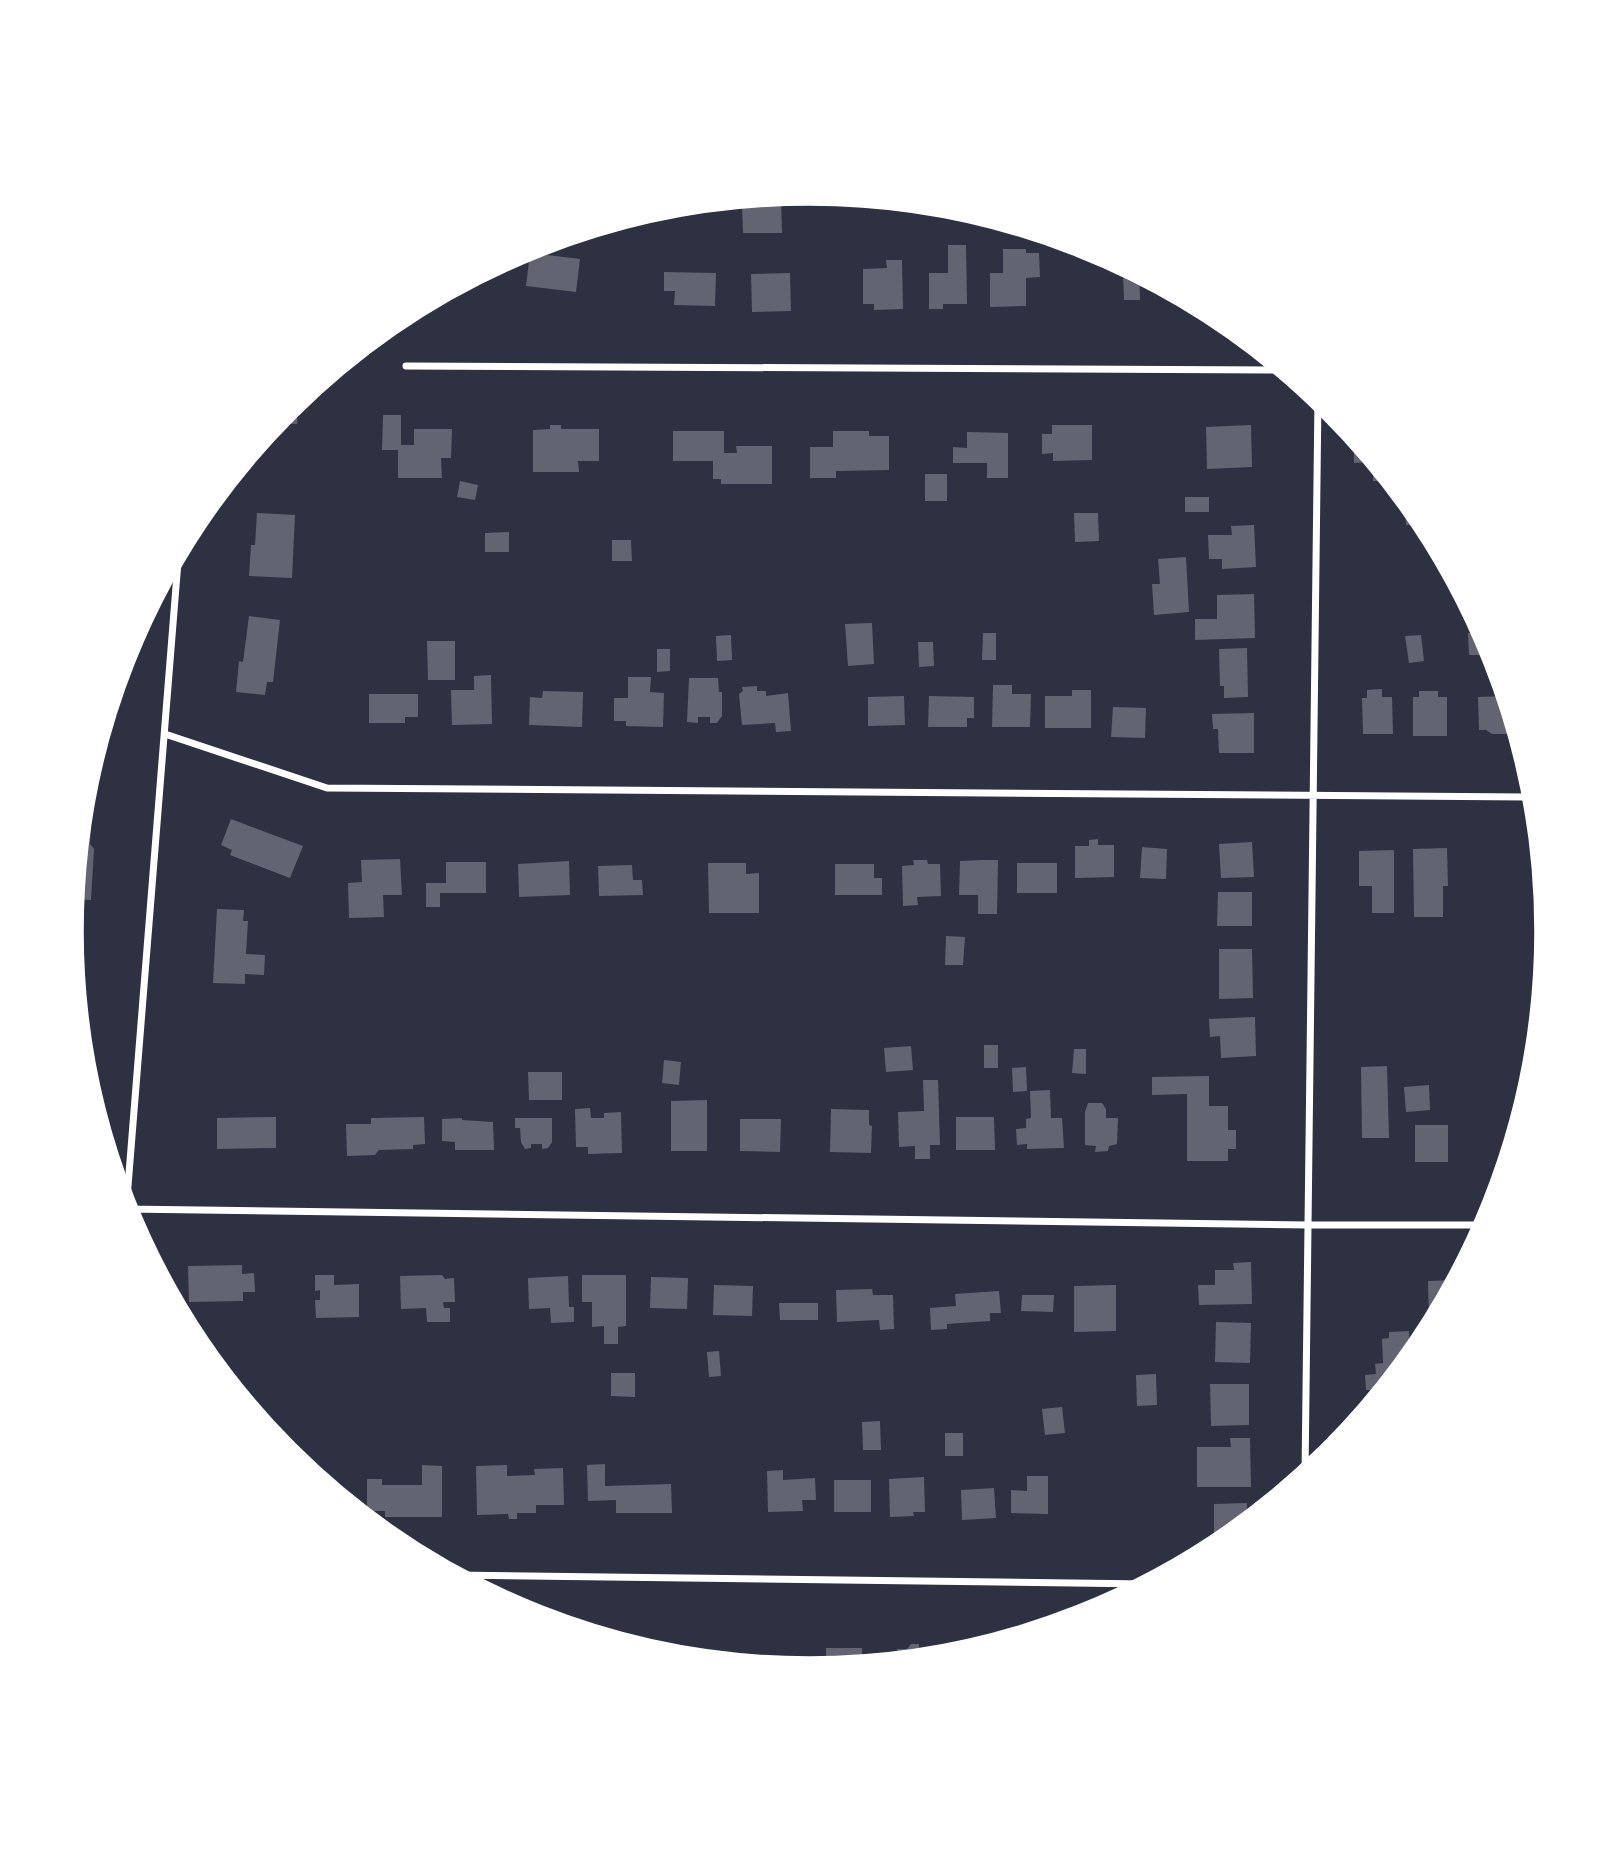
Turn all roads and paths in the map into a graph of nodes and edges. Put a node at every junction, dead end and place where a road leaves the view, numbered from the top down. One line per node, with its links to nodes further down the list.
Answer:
1 (406, 366): 2 (street)
2 (1270, 370)
3 (1318, 412): 6 (street)
4 (177, 573): 5 (street)
5 (165, 734): 6 (street); 8 (street)
6 (1315, 797): 7 (street); 10 (street)
7 (1523, 797)
8 (127, 1182)
9 (139, 1210): 10 (street)
10 (1308, 1225): 11 (street); 12 (street)
11 (1473, 1225)
12 (1305, 1461)
13 (474, 1575): 14 (street)
14 (1128, 1584)

